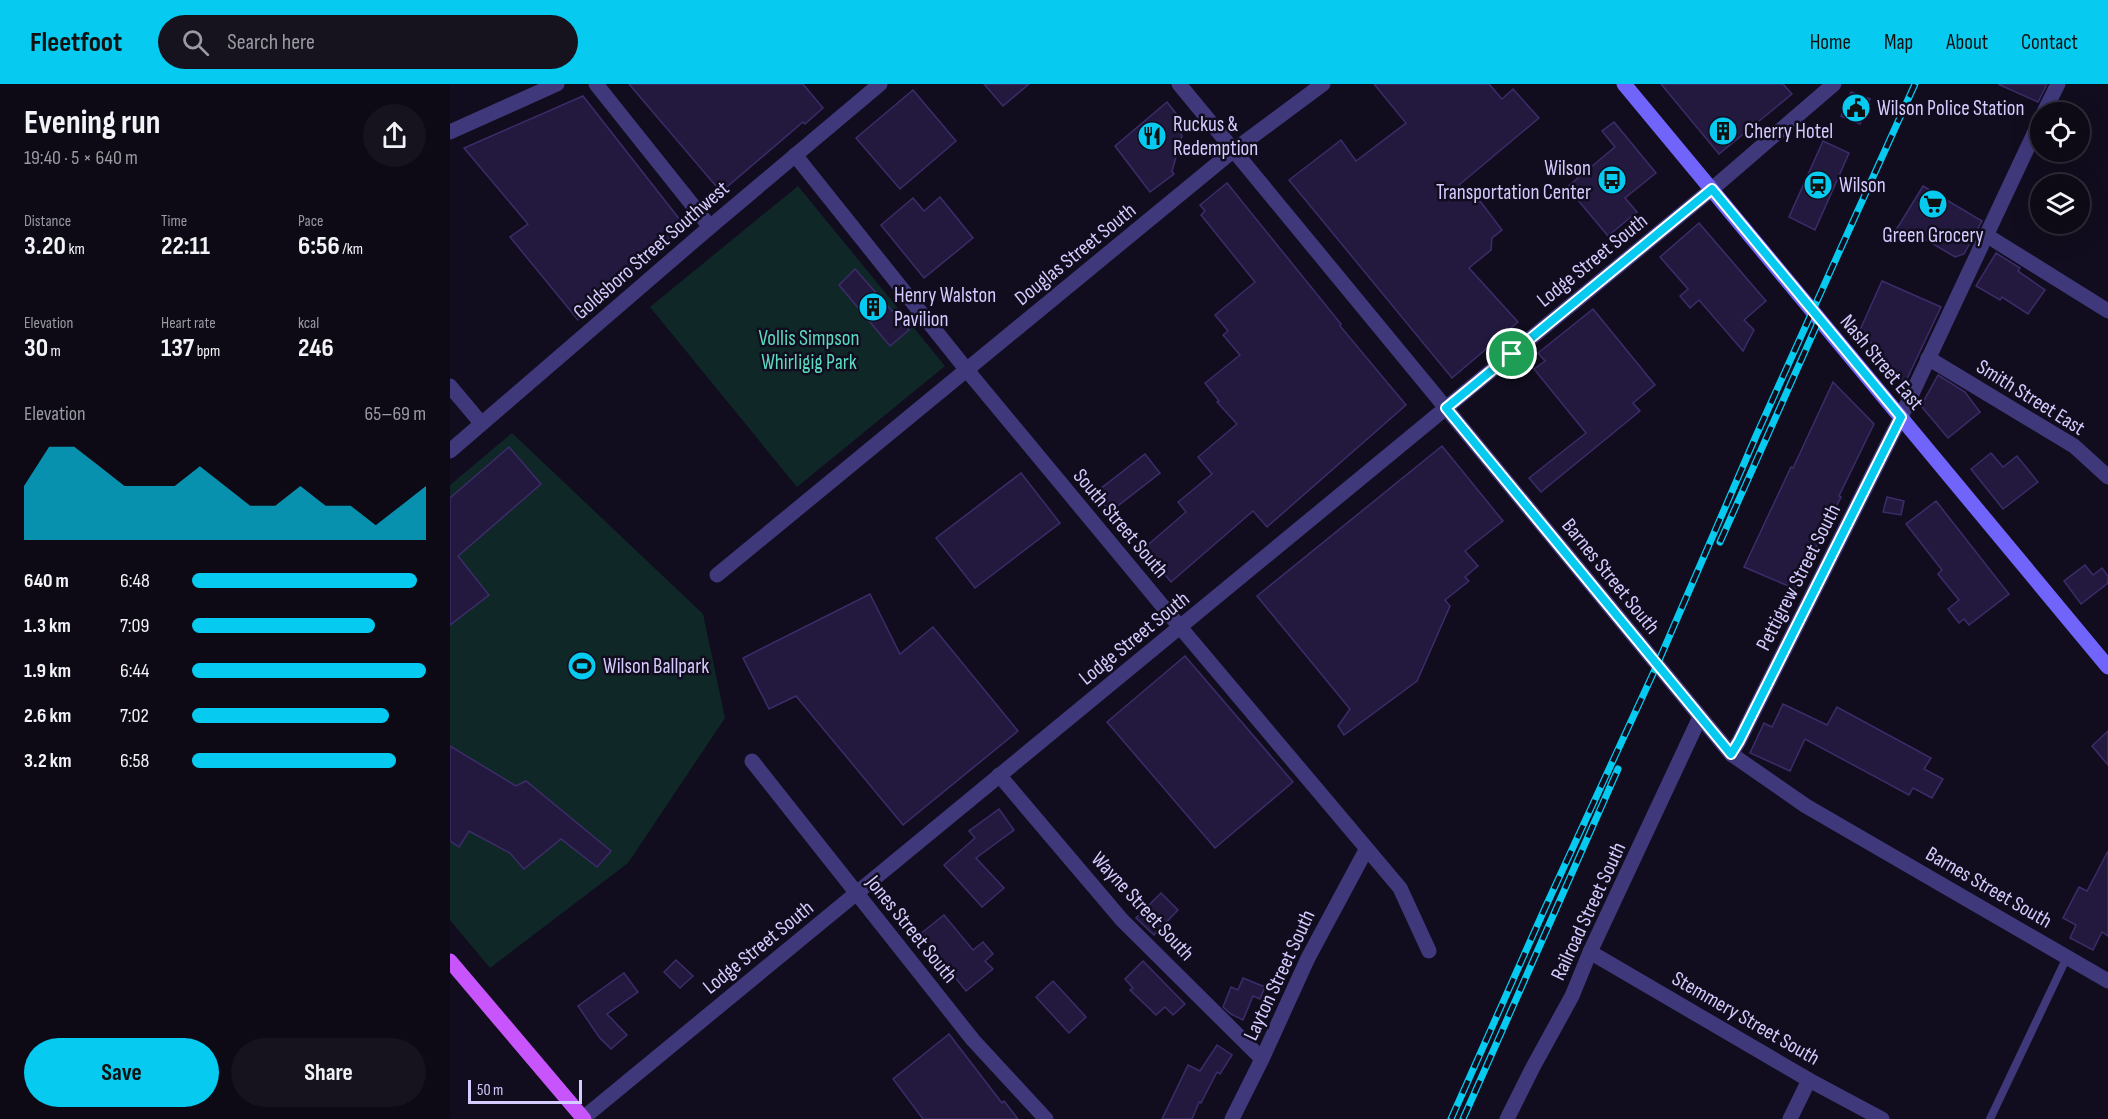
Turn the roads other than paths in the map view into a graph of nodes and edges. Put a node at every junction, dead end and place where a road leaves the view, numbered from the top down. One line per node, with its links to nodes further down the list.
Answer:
1 (557, 84): 10 (street)
2 (597, 84): 15 (street)
3 (880, 84): 13 (street, Goldsboro Street Southwest)
4 (1179, 84): 12 (street, Barnes Street South)
5 (1323, 84): 12 (street, Douglas Street South)
6 (1624, 84): 14 (main road, Nash Street East)
7 (1834, 84): 14 (street, Lodge Street South)
8 (2058, 84): 9 (street)
9 (2049, 102)
10 (450, 132)
11 (2030, 142): 16 (street, Pettigrew Street South)
12 (1234, 150): 19 (street, Douglas Street South); 21 (street, Barnes Street South)
13 (795, 155): 15 (street, Goldsboro Street Southwest); 19 (street, South Street South)
14 (1712, 189): 21 (street, Lodge Street South); 22 (main road, Nash Street East)
15 (710, 227): 23 (street, Goldsboro Street Southwest)
16 (1986, 235): 17 (street); 18 (street, Pettigrew Street South)
17 (2108, 311)
18 (1928, 358): 22 (street, Pettigrew Street South); 25 (street, Smith Street East)
19 (966, 369): 26 (street, Douglas Street South); 27 (street, South Street South)
20 (450, 386): 23 (street)
21 (1446, 408): 27 (street, Lodge Street South); 29 (street, Barnes Street South)
22 (1901, 417): 28 (main road, Nash Street East); 30 (street, Pettigrew Street South)
23 (482, 423): 24 (street, Goldsboro Street Southwest)
24 (450, 451)
25 (2108, 477)
26 (717, 575)
27 (1180, 627): 32 (street, Lodge Street South); 33 (street, South Street South)
28 (2108, 667)
29 (1700, 717): 30 (street, Barnes Street South); 36 (street, Railroad Street South)
30 (1731, 754): 37 (street, Barnes Street South)
31 (752, 760): 34 (street, Jones Street South)
32 (999, 776): 34 (street, Lodge Street South); 40 (street, Wayne Street South)
33 (1366, 850): 35 (street, South Street South); 40 (street, Layton Street South)
34 (856, 893): 42 (street, Lodge Street South); 43 (street, Jones Street South)
35 (1429, 951)
36 (1590, 952): 41 (street, Stemmery Street South); 45 (street, Railroad Street South)
37 (2067, 957): 39 (street, Barnes Street South); 48 (lane)
38 (450, 961): 42 (main road)
39 (2108, 981)
40 (1262, 1059): 44 (street, Layton Street South)
41 (1809, 1080): 46 (street); 47 (street, Stemmery Street South)
42 (583, 1119)
43 (1046, 1119)
44 (1232, 1119)
45 (1507, 1119)
46 (1790, 1119)
47 (1882, 1119)
48 (1990, 1119)

